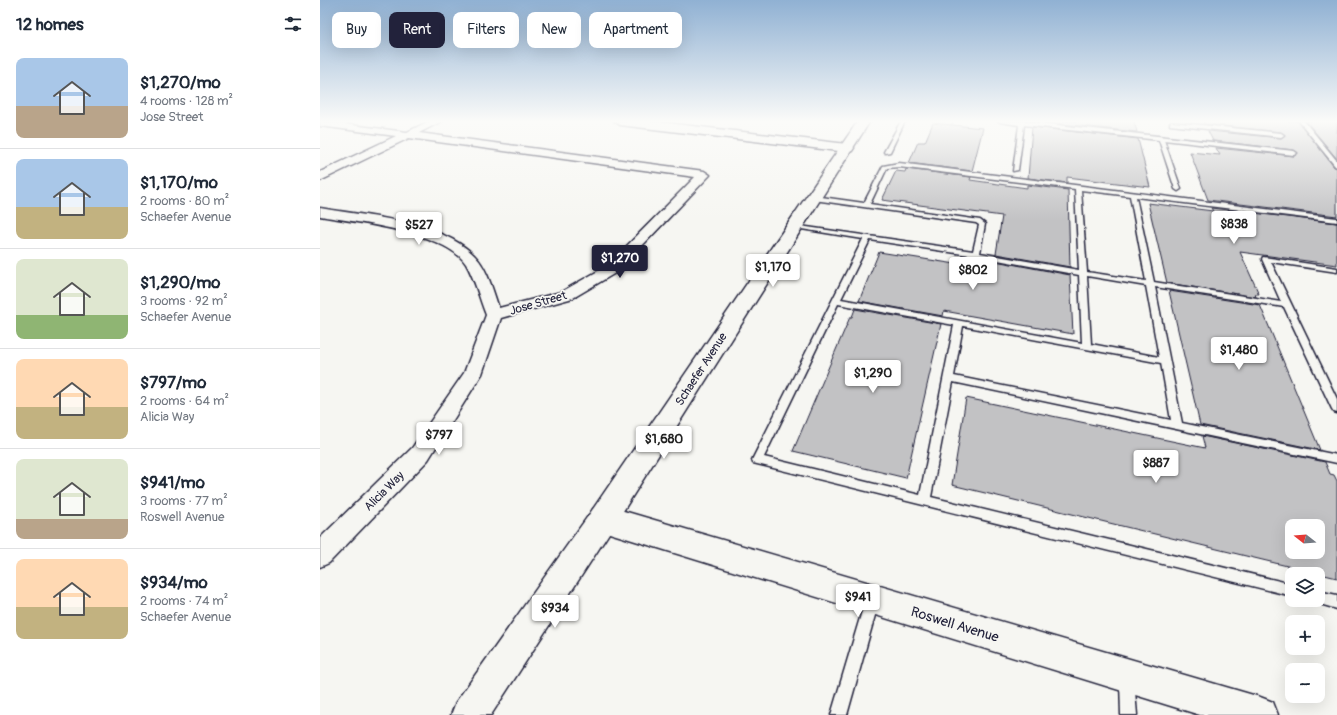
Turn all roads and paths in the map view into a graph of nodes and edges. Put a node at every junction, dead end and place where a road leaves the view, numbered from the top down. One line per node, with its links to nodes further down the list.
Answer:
1 (367, 154): 9 (street)
2 (551, 154): 25 (street, Jose Street)
3 (843, 154): 13 (main road, Schaefer Avenue)
4 (1017, 154): 8 (lane)
5 (1166, 154): 11 (lane)
6 (1328, 154): 7 (lane)
7 (1337, 165)
8 (1015, 170)
9 (320, 177)
10 (1078, 188): 12 (lane); 14 (lane); 21 (lane)
11 (1178, 189)
12 (1133, 195): 16 (lane); 22 (lane)
13 (814, 198): 14 (lane); 17 (main road, Schaefer Avenue)
14 (866, 205): 19 (lane)
15 (320, 212): 25 (street)
16 (1337, 220)
17 (795, 226): 18 (lane); 34 (main road, Schaefer Avenue)
18 (867, 238): 19 (lane); 23 (lane)
19 (976, 254): 21 (lane)
20 (1337, 270): 24 (lane)
21 (1082, 273): 22 (lane); 27 (lane)
22 (1150, 285): 24 (lane); 28 (lane)
23 (837, 301): 26 (lane); 33 (lane)
24 (1287, 305): 30 (lane)
25 (494, 315): 35 (street, Alicia Way)
26 (959, 324): 27 (lane); 29 (lane)
27 (1086, 347): 28 (lane)
28 (1165, 361): 31 (lane)
29 (948, 378): 31 (lane); 33 (lane)
30 (1337, 409)
31 (1177, 425): 32 (lane)
32 (1337, 459)
33 (925, 500): 36 (lane)
34 (603, 518): 37 (main road, Roswell Avenue); 41 (main road, Schaefer Avenue)
35 (320, 555)
36 (1285, 588)
37 (873, 599): 40 (main road, Roswell Avenue); 42 (lane)
38 (1325, 599): 39 (lane)
39 (1337, 602)
40 (1126, 675): 43 (lane); 44 (main road, Roswell Avenue)
41 (470, 715)
42 (839, 715)
43 (1129, 715)
44 (1260, 715)

